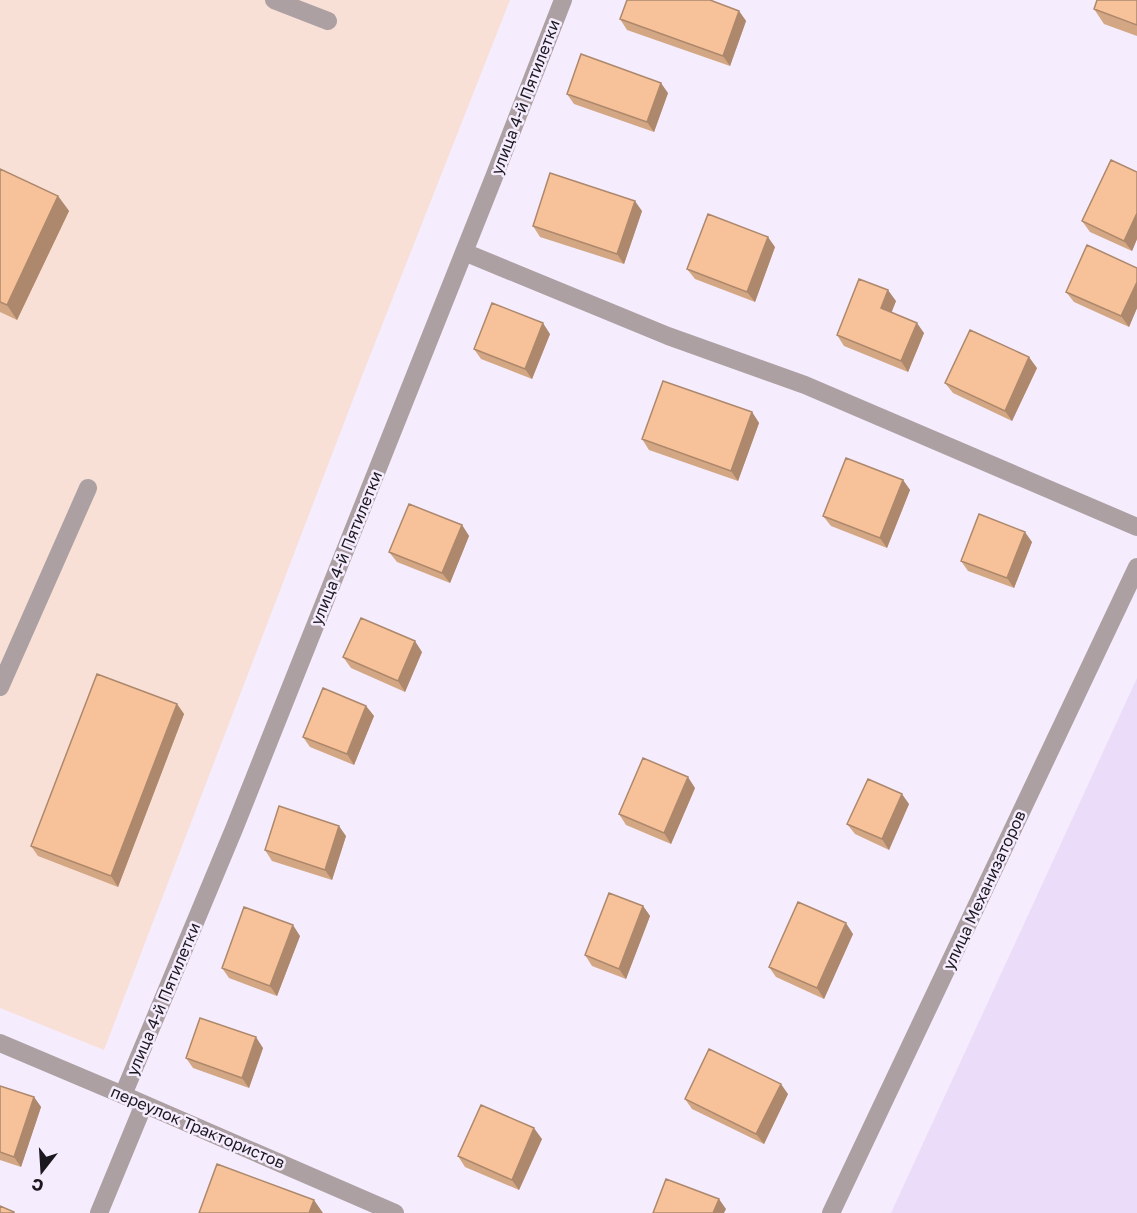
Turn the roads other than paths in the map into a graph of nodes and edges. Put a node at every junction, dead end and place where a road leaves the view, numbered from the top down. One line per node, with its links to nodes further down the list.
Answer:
1 (274, 0): 3 (street)
2 (563, 0): 4 (street, улица 4-й Пятилетки)
3 (328, 21)
4 (464, 252): 6 (street); 10 (street, улица 4-й Пятилетки)
5 (88, 488): 8 (street)
6 (1137, 527)
7 (1137, 567): 14 (street, улица Механизаторов)
8 (0, 687)
9 (0, 1043): 10 (street, переулок Трактористов)
10 (123, 1095): 11 (street, переулок Трактористов)
11 (144, 1104): 12 (street); 13 (street, переулок Трактористов)
12 (99, 1213)
13 (395, 1213)
14 (831, 1213)

